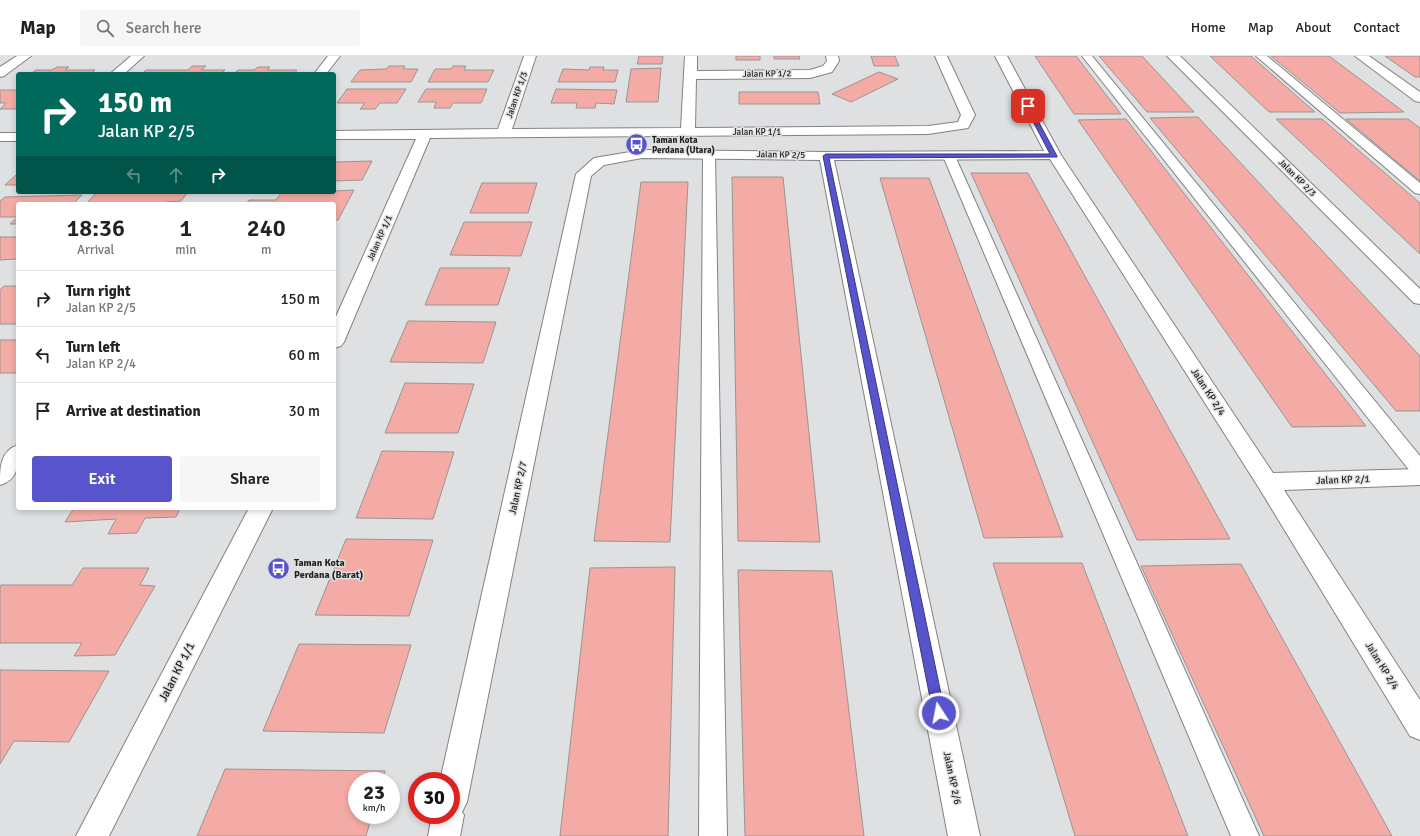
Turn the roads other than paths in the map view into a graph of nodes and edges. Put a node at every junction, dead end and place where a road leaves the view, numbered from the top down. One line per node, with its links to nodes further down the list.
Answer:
1 (25, 56): 15 (street)
2 (138, 56): 13 (street)
3 (334, 56): 14 (street)
4 (530, 56): 19 (street, Jalan KP 1/3)
5 (691, 56): 16 (street)
6 (832, 56): 16 (street, Jalan KP 1/2)
7 (941, 56): 18 (street, Jalan KP 1/1)
8 (1001, 56): 27 (street, Jalan KP 2/4)
9 (1087, 56): 33 (lane)
10 (1173, 56): 30 (street, Jalan KP 2/3)
11 (1261, 56): 29 (lane)
12 (1361, 56): 17 (street)
13 (118, 72)
14 (322, 72)
15 (0, 73)
16 (691, 75): 18 (street)
17 (1420, 98)
18 (688, 132): 19 (street, Jalan KP 1/1)
19 (504, 133): 20 (street, Jalan KP 1/1)
20 (425, 134): 21 (street, Jalan KP 1/1); 31 (street, Jalan KP 1/1)
21 (336, 135)
22 (0, 137): 23 (street)
23 (16, 137)
24 (709, 154): 25 (street, Jalan KP 2/5); 28 (street, Jalan KP 2/5); 43 (lane)
25 (826, 156): 26 (street, Jalan KP 2/5); 44 (street, Jalan KP 2/6)
26 (949, 156): 27 (street, Jalan KP 2/5); 45 (lane)
27 (1054, 156): 36 (street, Jalan KP 2/4)
28 (584, 174): 39 (street, Jalan KP 2/7)
29 (1420, 190)
30 (1420, 299)
31 (336, 337)
32 (16, 456): 34 (street)
33 (1420, 470)
34 (0, 477)
35 (1420, 477): 36 (street, Jalan KP 2/1)
36 (1267, 482): 38 (street, Jalan KP 2/4)
37 (260, 510): 41 (street, Jalan KP 1/1)
38 (1420, 726)
39 (457, 772)
40 (446, 824): 42 (street)
41 (92, 836)
42 (444, 836)
43 (713, 836)
44 (964, 836)
45 (1245, 836)

